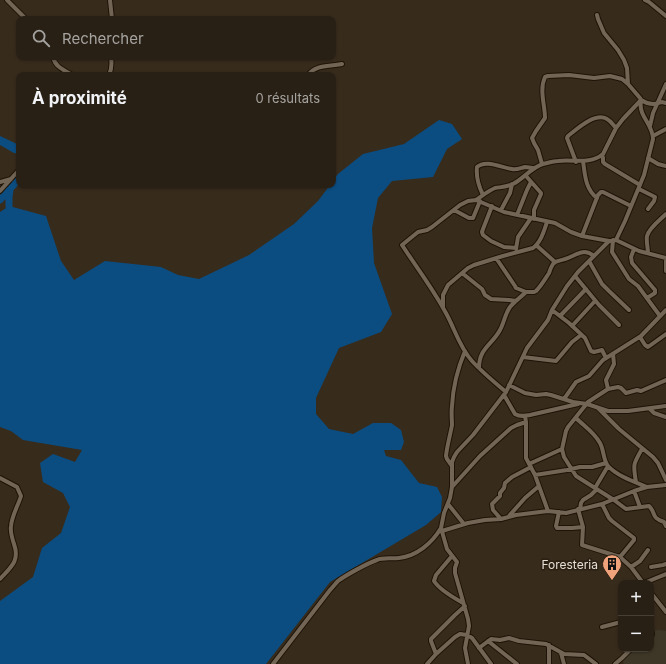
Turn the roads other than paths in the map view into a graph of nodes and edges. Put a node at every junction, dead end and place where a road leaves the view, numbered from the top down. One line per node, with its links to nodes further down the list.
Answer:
1 (7, 0): 5 (street)
2 (110, 0): 6 (street)
3 (645, 0): 7 (street)
4 (597, 15): 15 (street)
5 (23, 16)
6 (112, 16)
7 (666, 16)
8 (54, 60): 11 (street)
9 (111, 60): 12 (street)
10 (342, 64): 13 (street)
11 (67, 72)
12 (110, 72)
13 (311, 72)
14 (666, 82): 18 (street)
15 (628, 84): 16 (street); 27 (street)
16 (641, 100): 18 (street); 19 (street); 20 (street)
17 (666, 103): 18 (street)
18 (657, 104): 19 (street)
19 (650, 126): 22 (street)
20 (616, 128): 23 (street); 26 (street)
21 (666, 130): 22 (street)
22 (653, 136): 24 (street)
23 (602, 155): 25 (street); 36 (street)
24 (648, 158): 28 (street); 36 (street)
25 (583, 161): 26 (street); 39 (street)
26 (576, 162): 27 (street)
27 (542, 164): 29 (street)
28 (666, 166)
29 (535, 168): 31 (street); 38 (street)
30 (16, 173): 32 (street)
31 (526, 176): 34 (street); 35 (street)
32 (11, 179): 33 (street); 37 (street)
33 (0, 182)
34 (531, 182): 47 (street); 48 (street)
35 (512, 184): 38 (street); 45 (street)
36 (639, 187): 42 (street); 43 (street)
37 (0, 191)
38 (483, 195): 40 (street)
39 (597, 198): 42 (street); 50 (street)
40 (478, 201): 41 (street); 44 (street); 44 (street)
41 (492, 206): 45 (street); 53 (street)
42 (631, 206): 51 (street)
43 (648, 209)
44 (454, 210): 70 (street)
45 (501, 210): 47 (street)
46 (666, 214): 56 (street)
47 (517, 215): 48 (street)
48 (533, 218): 49 (street); 53 (street)
49 (547, 222): 50 (street); 52 (street)
50 (582, 236): 51 (street)
51 (613, 240): 54 (street); 57 (street); 67 (street)
52 (536, 245): 55 (street); 61 (street)
53 (516, 248): 55 (street)
54 (634, 249): 56 (street); 67 (street)
55 (516, 253): 58 (street)
56 (648, 253): 59 (street)
57 (594, 256): 60 (street); 61 (street)
58 (496, 258): 63 (street); 66 (street)
59 (666, 258): 62 (street)
60 (589, 261): 64 (street); 72 (street)
61 (555, 262): 66 (street)
62 (666, 271)
63 (462, 272): 68 (street); 70 (street)
64 (575, 276): 65 (street); 71 (street)
65 (586, 289): 69 (street); 74 (street)
66 (526, 292): 68 (street)
67 (647, 298): 75 (street)
68 (516, 301): 85 (street)
69 (595, 301): 76 (street); 77 (street)
70 (442, 308): 81 (street)
71 (552, 310): 74 (street); 83 (street)
72 (629, 310)
73 (666, 310): 75 (street)
74 (560, 316): 77 (street)
75 (660, 316): 80 (street)
76 (619, 325)
77 (572, 326): 79 (street)
78 (666, 334): 80 (street)
79 (581, 335): 83 (street); 84 (street)
80 (640, 337): 82 (street)
81 (465, 351): 85 (street); 104 (street)
82 (613, 354): 84 (street); 88 (street)
83 (522, 357): 87 (street)
84 (606, 358): 90 (street)
85 (479, 368): 89 (street)
86 (666, 380): 88 (street)
87 (509, 385): 89 (street); 90 (street)
88 (608, 389): 92 (street)
89 (505, 393): 96 (street); 104 (street)
90 (564, 399): 91 (street)
91 (579, 403): 92 (street); 96 (street)
92 (586, 404): 94 (street); 98 (street)
93 (666, 406): 95 (street)
94 (598, 408): 95 (street); 101 (street)
95 (650, 409): 97 (street)
96 (524, 416): 99 (street)
97 (666, 417)
98 (576, 418): 100 (street); 102 (street)
99 (526, 422): 103 (street); 112 (street)
100 (562, 449): 103 (street); 105 (street)
101 (642, 449): 108 (street); 109 (street)
102 (607, 464): 105 (street); 109 (street); 114 (street)
103 (530, 465): 106 (street); 124 (street)
104 (452, 466): 112 (street)
105 (571, 469): 106 (street); 114 (street)
106 (535, 475): 111 (street)
107 (0, 478): 136 (street)
108 (666, 480)
109 (636, 482): 113 (street)
110 (666, 485): 113 (street)
111 (539, 486): 121 (street); 123 (street)
112 (452, 487): 117 (street)
113 (647, 487): 115 (street)
114 (596, 489): 116 (street); 120 (street)
115 (634, 491): 116 (street); 119 (street)
116 (614, 500): 118 (street); 119 (street)
117 (448, 504): 125 (street); 128 (street)
118 (602, 504): 120 (street); 131 (street)
119 (640, 507): 126 (street)
120 (579, 509): 122 (street); 127 (street)
121 (548, 511): 122 (street); 123 (street)
122 (558, 512): 127 (street)
123 (509, 516): 124 (street)
124 (501, 519): 125 (street)
125 (464, 524): 128 (street)
126 (666, 526)
127 (583, 527): 131 (street)
128 (441, 530): 130 (street); 151 (street)
129 (648, 550): 133 (street)
130 (452, 556): 140 (street); 140 (street)
131 (620, 557): 133 (street)
132 (666, 564): 134 (street)
133 (631, 567): 137 (street)
134 (651, 567)
135 (666, 574): 138 (street)
136 (0, 579)
137 (642, 580)
138 (651, 580)
139 (654, 597): 141 (street)
140 (464, 604): 144 (street); 150 (street)
141 (666, 611)
142 (618, 623): 143 (street)
143 (602, 627)
144 (467, 635): 147 (street); 150 (street); 153 (street)
145 (488, 641): 146 (street); 147 (street); 155 (street)
146 (549, 645): 149 (street); 156 (street)
147 (479, 648): 154 (street)
148 (628, 652): 159 (street)
149 (561, 653): 157 (street); 158 (street)
150 (436, 654): 152 (street)
151 (273, 664)
152 (427, 664)
153 (468, 664)
154 (491, 664)
155 (517, 664)
156 (549, 664)
157 (564, 664)
158 (596, 664)
159 (615, 664)

